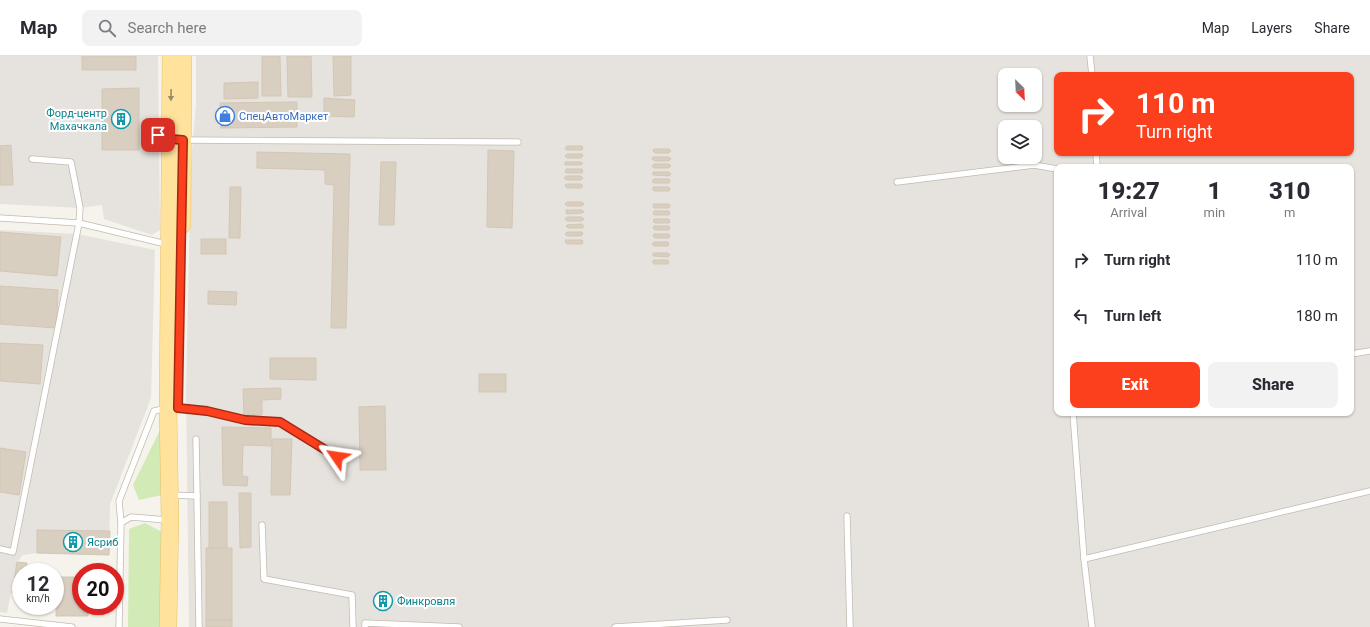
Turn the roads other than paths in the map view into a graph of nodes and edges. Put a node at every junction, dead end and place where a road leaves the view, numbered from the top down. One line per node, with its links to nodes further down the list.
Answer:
1 (171, 56): 6 (main road, one-way to 6)
2 (183, 56): 6 (main road)
3 (1090, 56): 4 (lane)
4 (1092, 72)
5 (146, 131): 6 (lane)
6 (177, 140): 7 (lane); 13 (main road)
7 (518, 142)
8 (32, 160): 12 (lane)
9 (1054, 168): 10 (lane)
10 (897, 182)
11 (0, 218): 12 (lane)
12 (78, 223): 13 (lane); 27 (lane)
13 (176, 245): 16 (main road)
14 (1370, 351): 15 (lane)
15 (1354, 354)
16 (173, 408): 19 (lane); 21 (main road); 25 (lane)
17 (1072, 416): 28 (lane)
18 (196, 439): 22 (lane)
19 (337, 457)
20 (1370, 491): 28 (lane)
21 (173, 495): 22 (lane); 24 (main road)
22 (197, 496): 35 (lane)
23 (847, 516): 40 (lane)
24 (174, 520): 25 (lane); 33 (main road); 34 (main road)
25 (121, 523): 32 (lane)
26 (262, 525): 36 (lane)
27 (0, 549)
28 (1084, 559): 41 (lane)
29 (0, 619): 31 (lane)
30 (727, 620): 39 (lane)
31 (72, 627)
32 (119, 627)
33 (168, 627)
34 (177, 627)
35 (200, 627)
36 (353, 627)
37 (365, 627): 38 (lane)
38 (459, 627)
39 (615, 627)
40 (850, 627)
41 (1092, 627)

